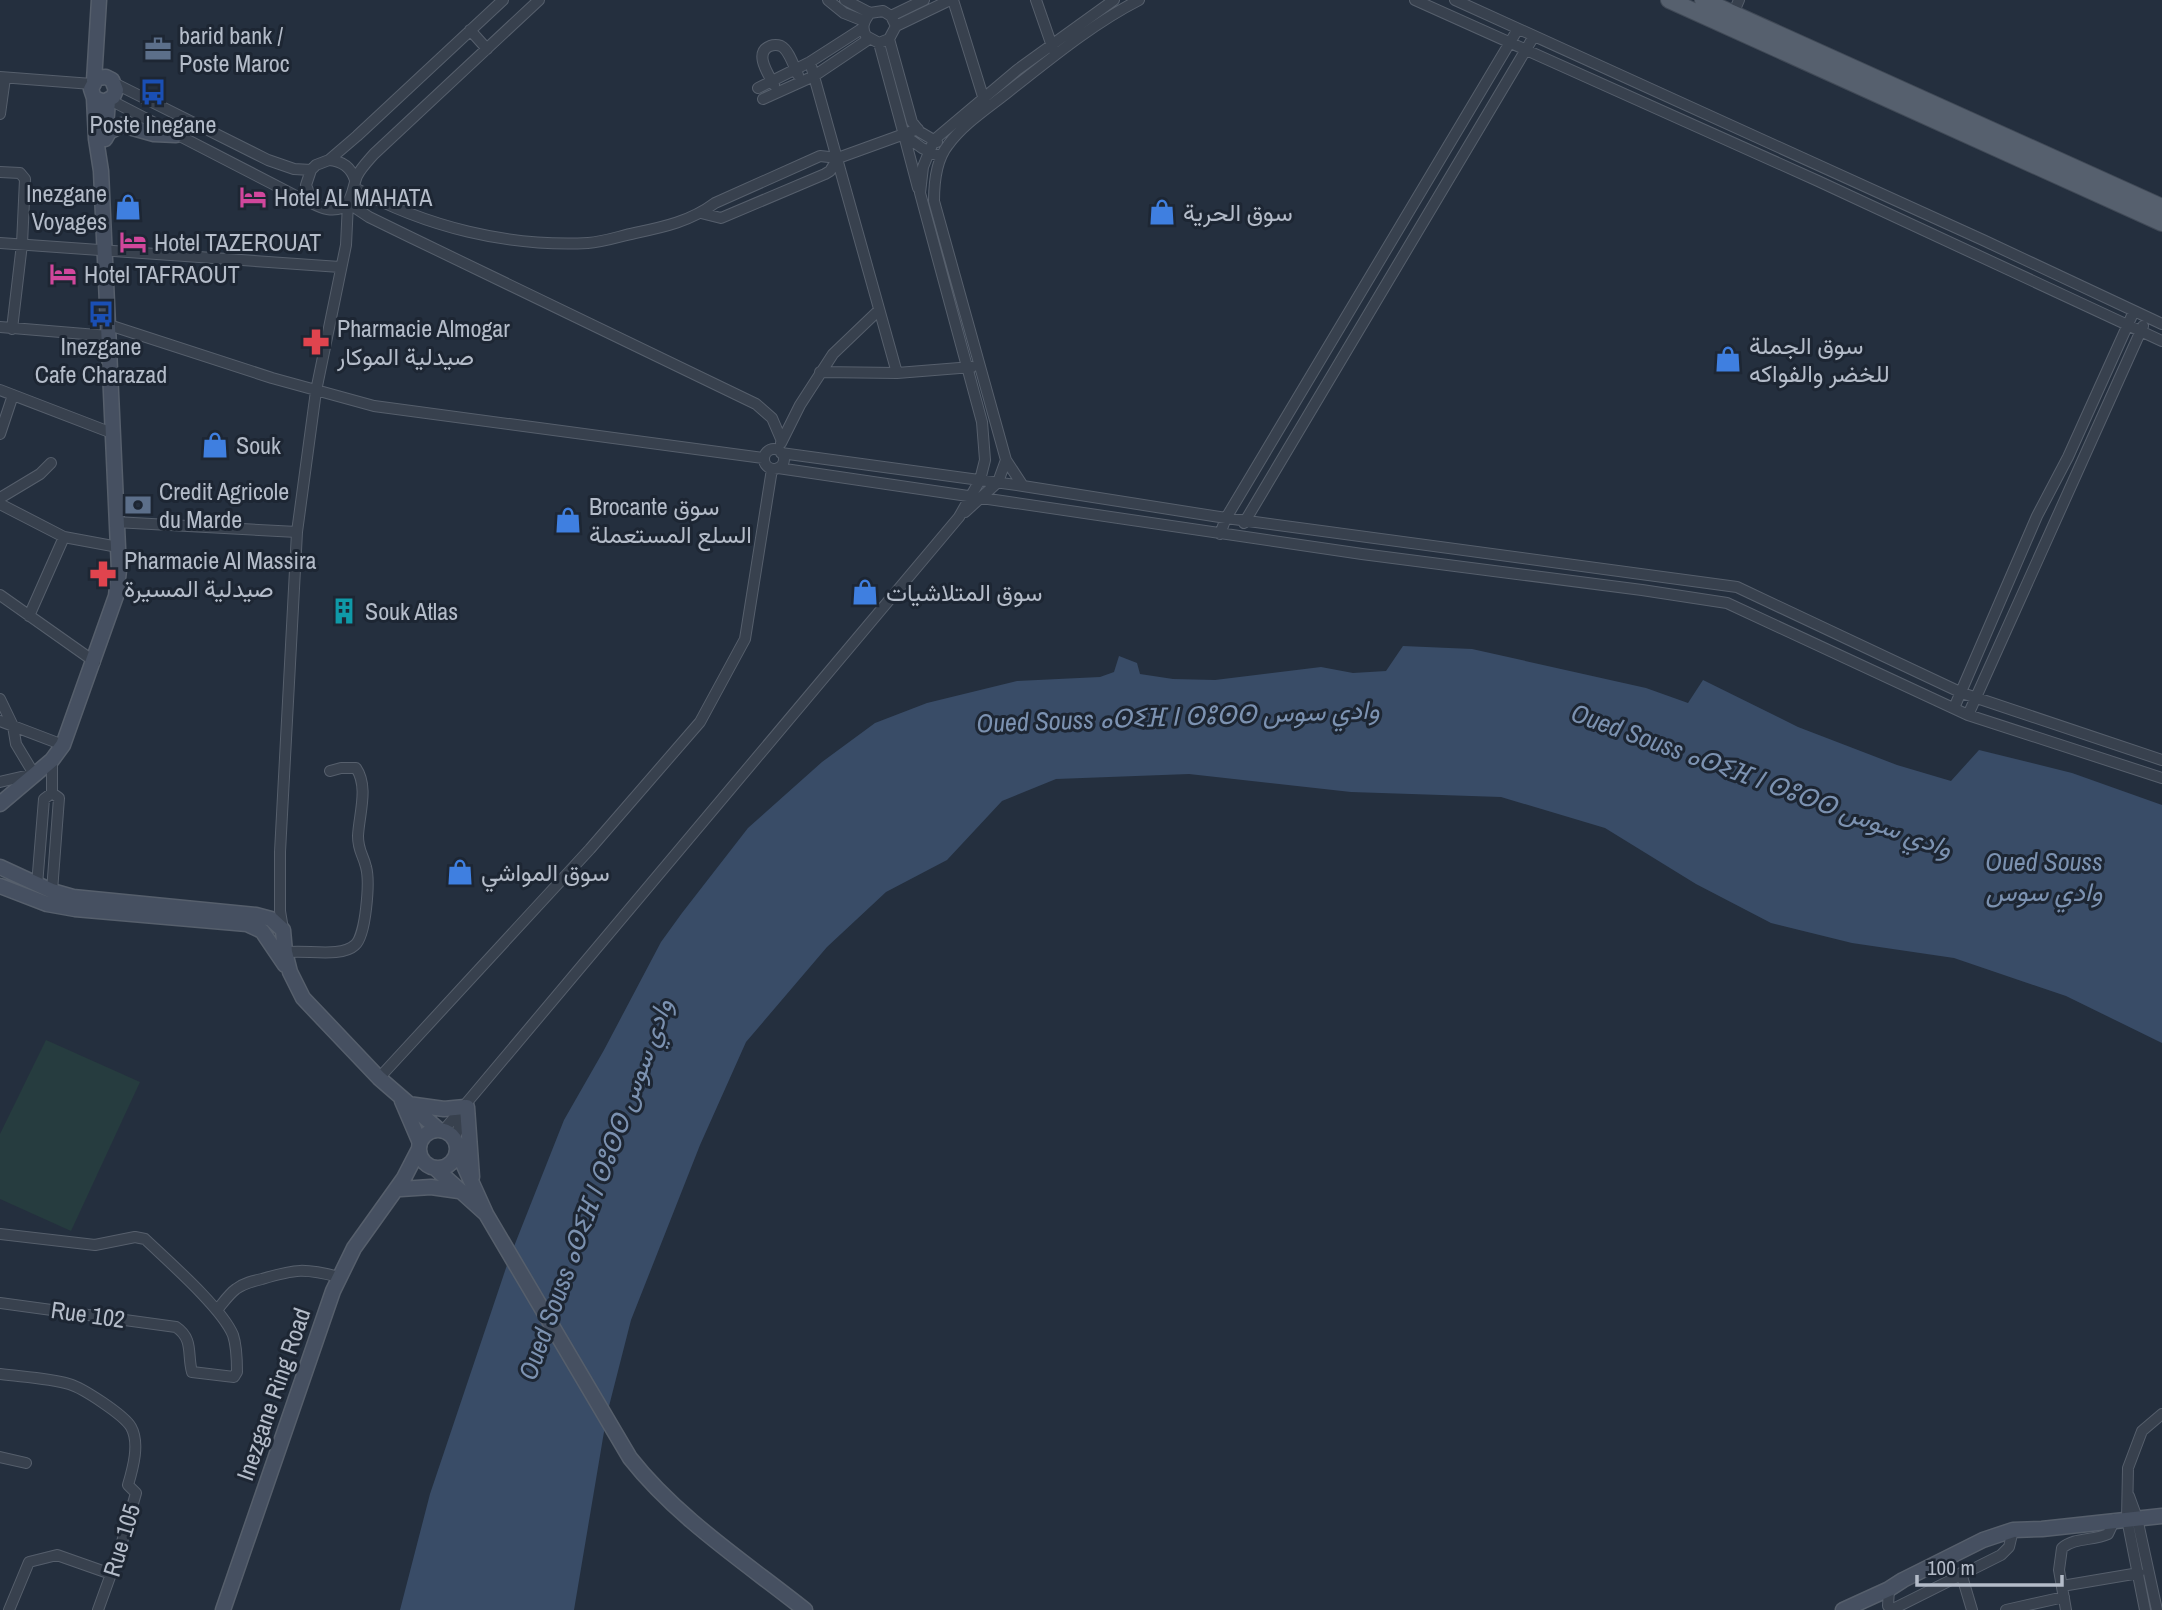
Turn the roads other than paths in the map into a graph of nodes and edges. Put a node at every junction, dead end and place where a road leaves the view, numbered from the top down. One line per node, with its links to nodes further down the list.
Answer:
1 (503, 0): 19 (street)
2 (539, 0): 23 (street)
3 (828, 0): 16 (street)
4 (845, 0): 16 (street)
5 (924, 0): 17 (street)
6 (952, 0): 17 (street); 37 (street)
7 (1036, 0): 25 (street)
8 (1114, 0): 25 (street)
9 (1139, 0): 25 (street)
10 (1415, 0): 22 (street)
11 (1455, 0): 18 (street)
12 (1669, 0): 60 (main road)
13 (1703, 0): 15 (main road)
14 (99, 5): 30 (street); 35 (street)
15 (1736, 7): 56 (main road)
16 (866, 21): 17 (street); 21 (street); 26 (street)
17 (894, 21): 21 (street)
18 (1518, 29): 20 (street); 22 (street)
19 (470, 30): 23 (street); 48 (street)
20 (1534, 36): 24 (street); 67 (street)
21 (879, 40): 28 (street); 39 (street); 41 (street)
22 (1510, 42): 24 (street); 58 (street)
23 (487, 49): 52 (street)
24 (1526, 49): 59 (street); 70 (street)
25 (1054, 50): 37 (street)
26 (810, 62): 27 (street); 28 (street)
27 (795, 69): 31 (street); 31 (street); 32 (street)
28 (814, 76): 32 (street); 47 (street)
29 (2, 78): 35 (street); 38 (street)
30 (112, 80): 35 (street); 35 (street); 49 (street)
31 (772, 80): 33 (street); 34 (street)
32 (801, 82): 34 (street)
33 (758, 88)
34 (778, 92): 36 (street)
35 (100, 93): 40 (street); 42 (street); 50 (street)
36 (763, 99)
37 (985, 103): 43 (street); 44 (street)
38 (0, 114)
39 (918, 129): 41 (street); 43 (street)
40 (176, 135): 42 (street); 54 (street)
41 (904, 135): 45 (street); 47 (street); 53 (street)
42 (105, 139): 50 (street)
43 (934, 140): 44 (street); 45 (street)
44 (946, 146): 46 (street)
45 (928, 150): 46 (street); 53 (street)
46 (941, 157): 76 (street)
47 (838, 158): 57 (street); 57 (street); 66 (street)
48 (329, 160): 49 (street); 52 (street)
49 (311, 170): 54 (street)
50 (101, 171): 64 (street)
51 (0, 172): 63 (street)
52 (355, 184): 55 (street); 57 (street)
53 (920, 193): 77 (street)
54 (312, 201): 55 (street)
55 (348, 203): 65 (street); 85 (street)
56 (2162, 208)
57 (701, 213)
58 (1408, 215): 59 (street); 61 (street); 99 (street)
59 (1426, 217): 61 (street)
60 (2162, 223)
61 (1419, 228): 100 (street)
62 (0, 243): 63 (street)
63 (23, 244): 64 (street); 72 (street)
64 (104, 251): 65 (street); 73 (street)
65 (340, 267): 81 (street)
66 (879, 310): 78 (street); 79 (street)
67 (2134, 311): 68 (street); 70 (street)
68 (2147, 317): 69 (street); 74 (street)
69 (2162, 324)
70 (2127, 325): 74 (street); 110 (street)
71 (0, 327): 72 (street)
72 (12, 329): 73 (street)
73 (109, 330): 81 (street); 83 (street)
74 (2141, 331): 75 (street); 111 (street)
75 (2162, 341)
76 (979, 365): 77 (street); 88 (street)
77 (968, 368): 79 (street); 91 (street)
78 (820, 372): 79 (street); 85 (street)
79 (897, 373)
80 (0, 390): 82 (street)
81 (316, 391): 87 (street); 102 (street)
82 (13, 395): 83 (street); 84 (street)
83 (112, 433): 101 (street)
84 (0, 434)
85 (781, 439): 86 (street)
86 (780, 452): 87 (street); 90 (street); 91 (street)
87 (763, 458): 90 (street)
88 (1006, 460): 92 (street); 93 (street)
89 (51, 463): 96 (street)
90 (775, 468): 94 (street); 133 (street)
91 (980, 480): 92 (street); 94 (street)
92 (998, 482): 93 (street); 95 (street)
93 (1023, 486): 99 (street)
94 (971, 495): 95 (street); 98 (street)
95 (984, 497): 98 (street); 103 (street)
96 (0, 498)
97 (0, 504): 105 (street)
98 (960, 517): 135 (street)
99 (1226, 518): 100 (street); 103 (street)
100 (1246, 521): 104 (street); 110 (street)
101 (116, 522): 102 (street); 106 (street)
102 (297, 532): 130 (street)
103 (1220, 534): 104 (street)
104 (1237, 536): 113 (street)
105 (64, 537): 106 (street); 108 (street)
106 (118, 547): 109 (street)
107 (0, 595): 108 (street)
108 (29, 616): 109 (street)
109 (95, 662): 117 (street)
110 (1962, 692): 111 (street); 113 (street)
111 (1976, 698): 114 (street); 119 (street)
112 (0, 699): 116 (street)
113 (1954, 708): 114 (street)
114 (1968, 715): 122 (street)
115 (0, 722): 116 (street)
116 (13, 726): 117 (street); 121 (street)
117 (63, 746): 118 (street)
118 (52, 760): 121 (street); 124 (street)
119 (2162, 760)
120 (330, 771): 132 (street)
121 (34, 774): 123 (street); 125 (street)
122 (2162, 778)
123 (0, 782)
124 (52, 793): 127 (street); 129 (street)
125 (0, 804)
126 (0, 867): 127 (street)
127 (37, 884): 129 (street)
128 (0, 886): 131 (street)
129 (52, 891): 130 (street)
130 (276, 915): 131 (street); 132 (street)
131 (262, 931): 132 (street)
132 (278, 951): 133 (street)
133 (379, 1079): 134 (street)
134 (405, 1102): 135 (street); 136 (street); 137 (street)
135 (467, 1105): 136 (street); 139 (street)
136 (449, 1138): 137 (street); 138 (street); 139 (street)
137 (420, 1146): 138 (street); 141 (street, Inezgane Ring Road)
138 (432, 1167): 139 (street); 140 (street, Inezgane Ring Road)
139 (466, 1188): 140 (street); 162 (street)
140 (401, 1189): 141 (street, Inezgane Ring Road)
141 (386, 1202): 143 (street, Inezgane Ring Road)
142 (0, 1234): 145 (street)
143 (339, 1277): 145 (street); 161 (street, Inezgane Ring Road)
144 (0, 1303): 145 (street, Rue 102)
145 (217, 1310)
146 (0, 1374): 155 (street, Rue 105)
147 (2162, 1414): 151 (street)
148 (0, 1457): 149 (street)
149 (26, 1464)
150 (2162, 1516): 151 (street)
151 (2126, 1519): 152 (street); 154 (street); 157 (street); 168 (street)
152 (2013, 1530): 153 (street); 156 (street)
153 (1961, 1573): 158 (street); 164 (street)
154 (2138, 1573): 157 (street); 167 (street)
155 (111, 1574): 159 (street); 160 (street, Rue 105)
156 (1889, 1590): 158 (street); 163 (street)
157 (2063, 1591): 165 (street); 166 (street)
158 (1894, 1609)
159 (9, 1610)
160 (98, 1610)
161 (223, 1610)
162 (806, 1610)
163 (1843, 1610)
164 (1972, 1610)
165 (2007, 1610)
166 (2066, 1610)
167 (2145, 1610)
168 (2157, 1610)

